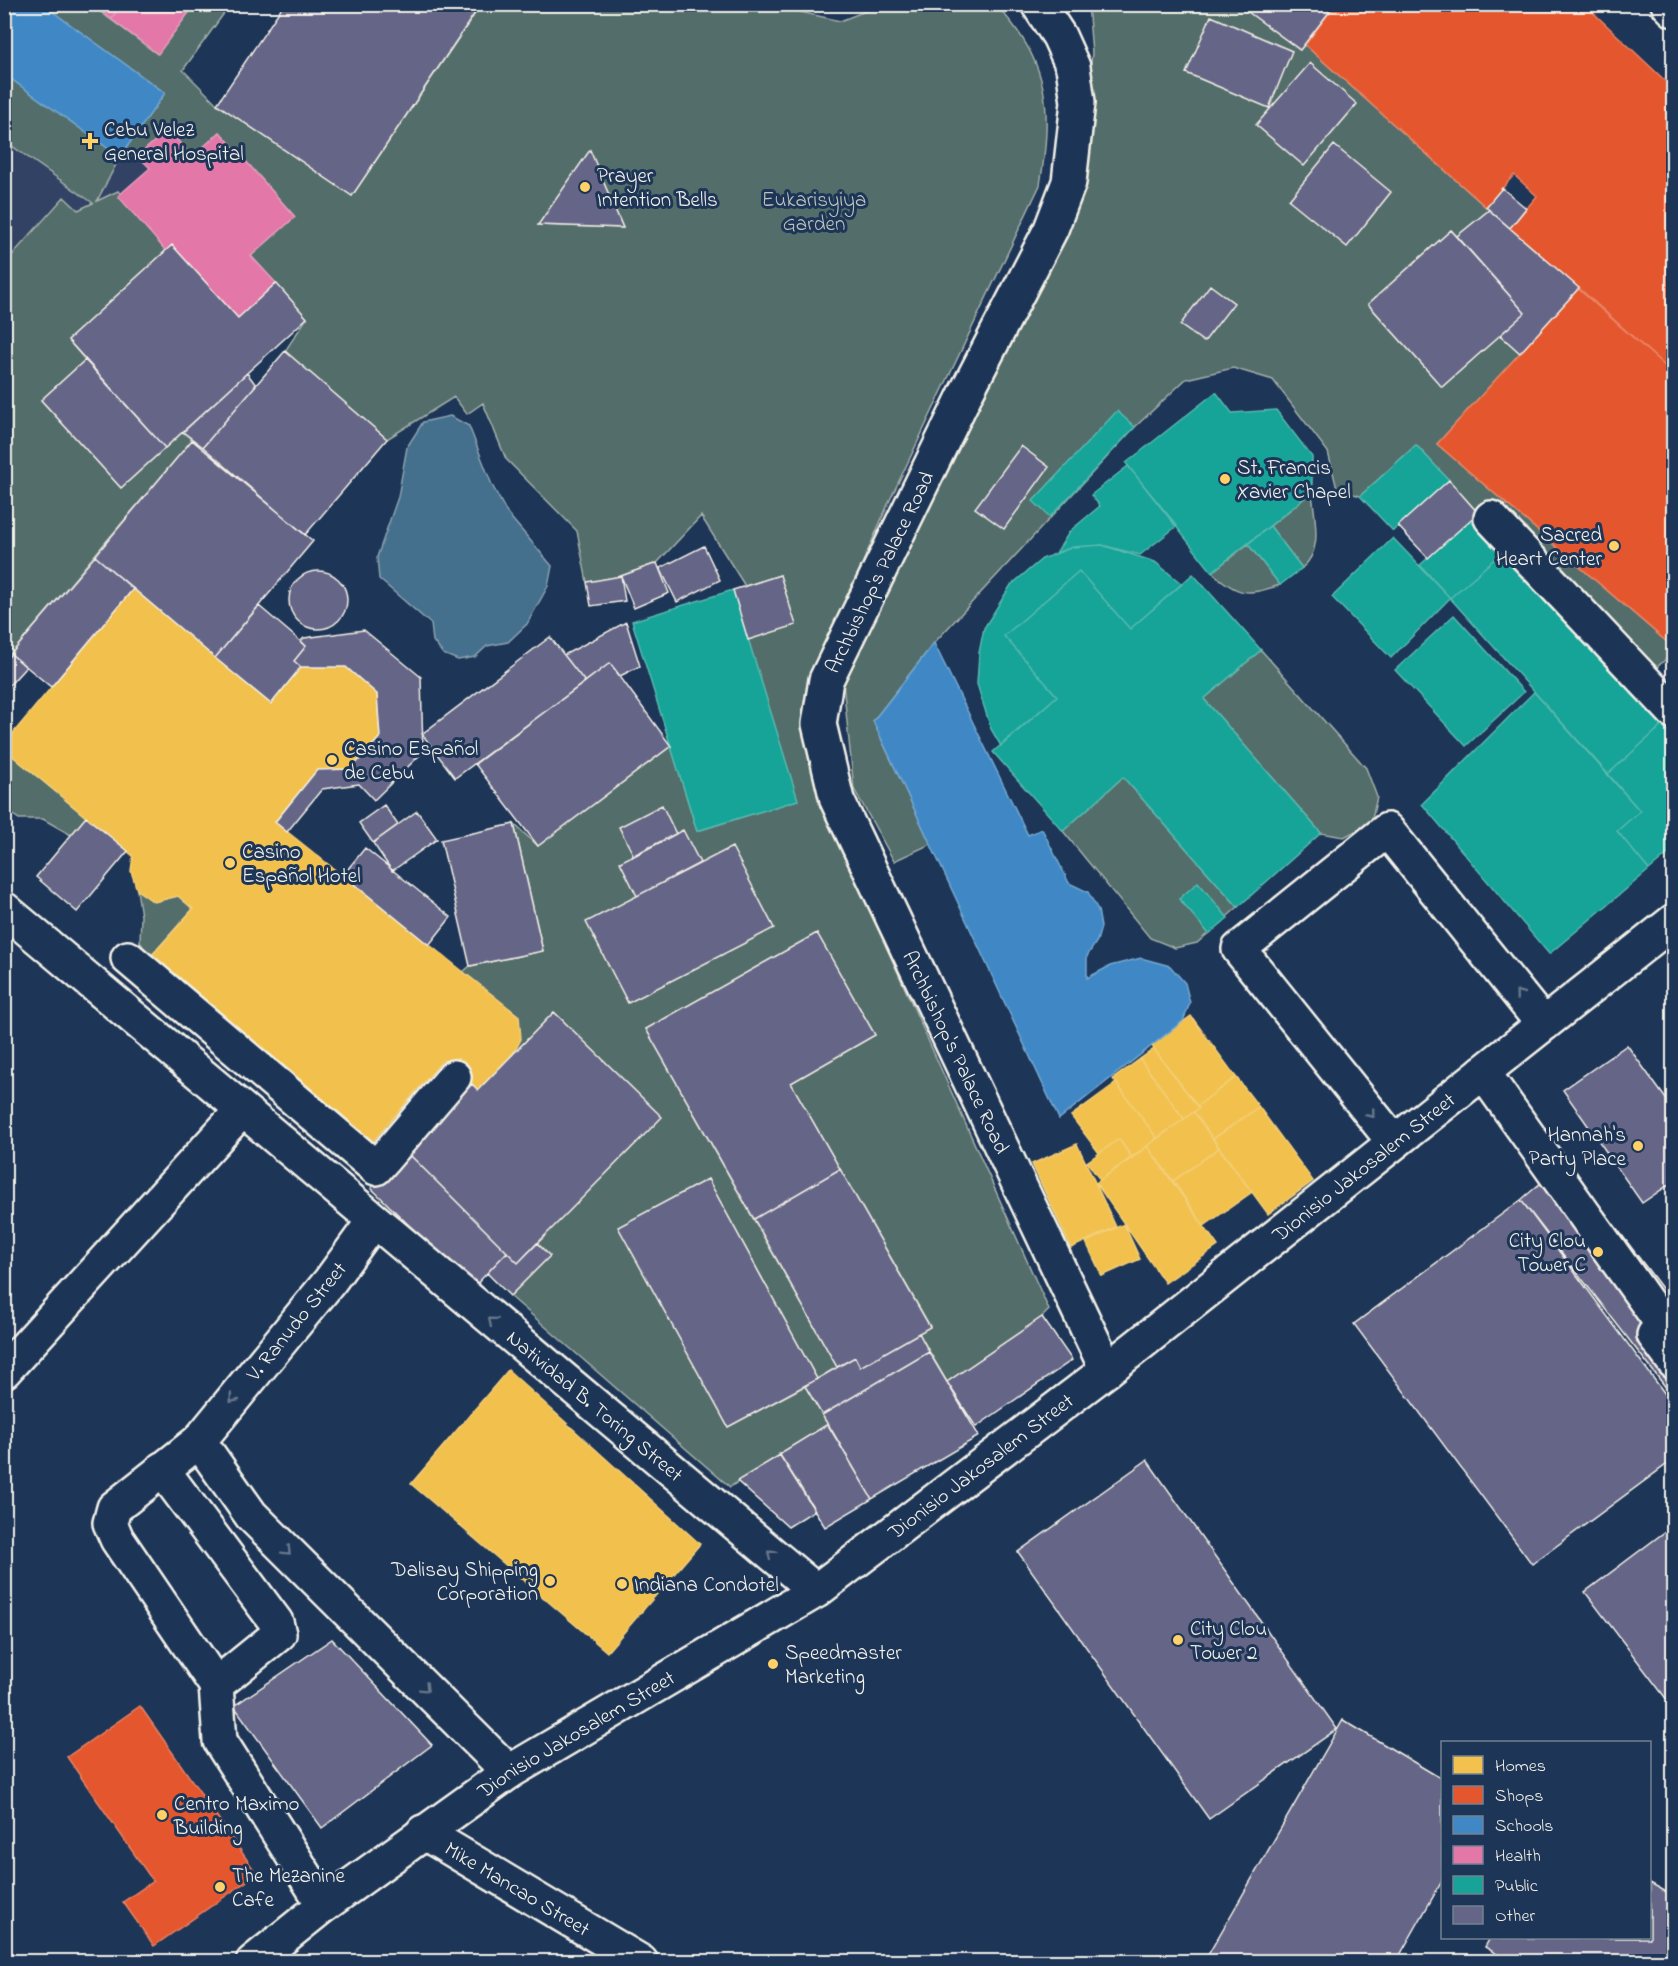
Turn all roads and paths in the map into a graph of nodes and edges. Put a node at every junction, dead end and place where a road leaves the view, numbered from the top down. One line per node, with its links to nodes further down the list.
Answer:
1 (1038, 4): 18 (street, Archbishop's Palace Road)
2 (1668, 4): 3 (street)
3 (1674, 10)
4 (1491, 518): 5 (street)
5 (1674, 712)
6 (4, 909): 12 (street)
7 (1674, 921): 9 (street, Dionisio Jakosalem Street)
8 (128, 958): 14 (street)
9 (1543, 1024): 10 (street, Dionisio Jakosalem Street); 13 (street, one-way to 13)
10 (1483, 1072): 13 (street, Dionisio Jakosalem Street); 17 (street)
11 (454, 1077): 14 (street)
12 (242, 1110): 15 (street); 19 (street)
13 (1394, 1142): 18 (street, Dionisio Jakosalem Street)
14 (359, 1154): 15 (street)
15 (332, 1186): 16 (street)
16 (373, 1222): 20 (street, V. Ranudo Street, one-way to 20); 22 (street, Natividad B. Toring Street, one-way to 16)
17 (1674, 1362)
18 (1107, 1370): 22 (street, Dionisio Jakosalem Street)
19 (4, 1371)
20 (199, 1441): 21 (street, V. Ranudo Street); 24 (street, one-way to 24)
21 (162, 1469): 23 (street, V. Ranudo Street); 23 (street)
22 (816, 1591): 24 (street, Dionisio Jakosalem Street)
23 (216, 1685): 26 (street)
24 (509, 1772): 25 (street, Dionisio Jakosalem Street)
25 (423, 1832): 26 (street, Dionisio Jakosalem Street); 28 (street, Mike Mancao Street)
26 (324, 1905): 27 (street, Dionisio Jakosalem Street)
27 (253, 1962)
28 (641, 1962)

